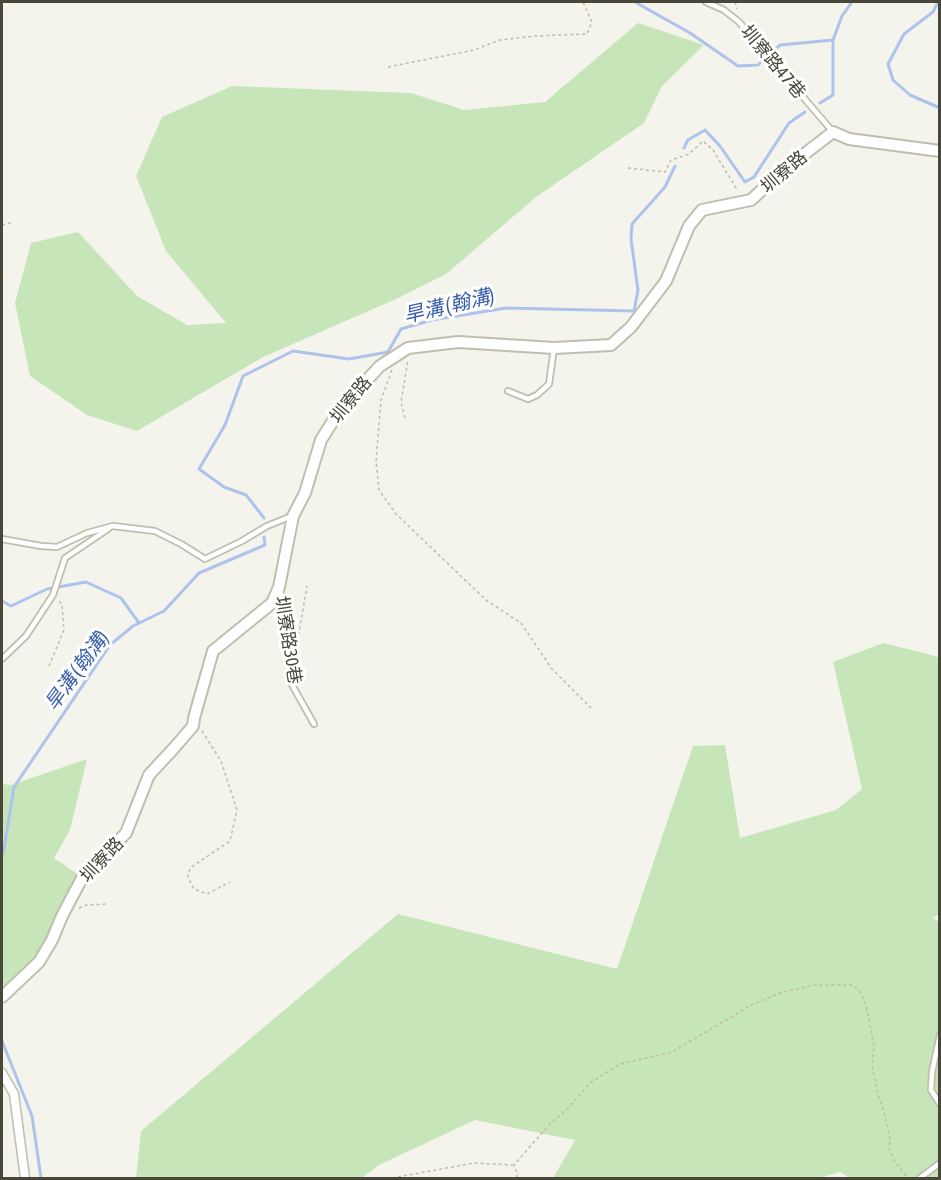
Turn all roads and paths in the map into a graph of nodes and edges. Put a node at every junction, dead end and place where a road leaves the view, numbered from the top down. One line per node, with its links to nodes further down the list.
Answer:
1 (584, 2): 3 (path)
2 (706, 2): 4 (lane, 圳寮路47巷)
3 (388, 67)
4 (833, 132): 5 (street); 7 (street, 圳寮路)
5 (939, 152)
6 (628, 168): 7 (path)
7 (743, 201): 10 (street, 圳寮路)
8 (11, 223): 9 (path)
9 (2, 225)
10 (554, 348): 11 (street, 圳寮路); 12 (lane)
11 (403, 350): 13 (path); 14 (street, 圳寮路); 23 (path)
12 (508, 391)
13 (405, 418)
14 (293, 516): 15 (lane); 18 (street, 圳寮路)
15 (113, 526): 16 (lane); 19 (lane)
16 (2, 539)
17 (307, 586): 20 (path)
18 (279, 587): 20 (lane, 圳寮路30巷); 24 (street, 圳寮路)
19 (53, 596): 21 (lane); 22 (path)
20 (289, 636): 25 (lane, 圳寮路30巷)
21 (2, 659)
22 (49, 666)
23 (591, 708)
24 (194, 718): 26 (path); 29 (street, 圳寮路)
25 (314, 724)
26 (230, 882)
27 (107, 904): 28 (path)
28 (79, 909)
29 (2, 997)
30 (939, 1035): 32 (lane)
31 (2, 1073): 35 (street)
32 (939, 1104)
33 (939, 1164): 39 (lane)
34 (514, 1165): 36 (path); 37 (path); 38 (path)
35 (25, 1179)
36 (392, 1179)
37 (517, 1179)
38 (908, 1179)
39 (920, 1179)

